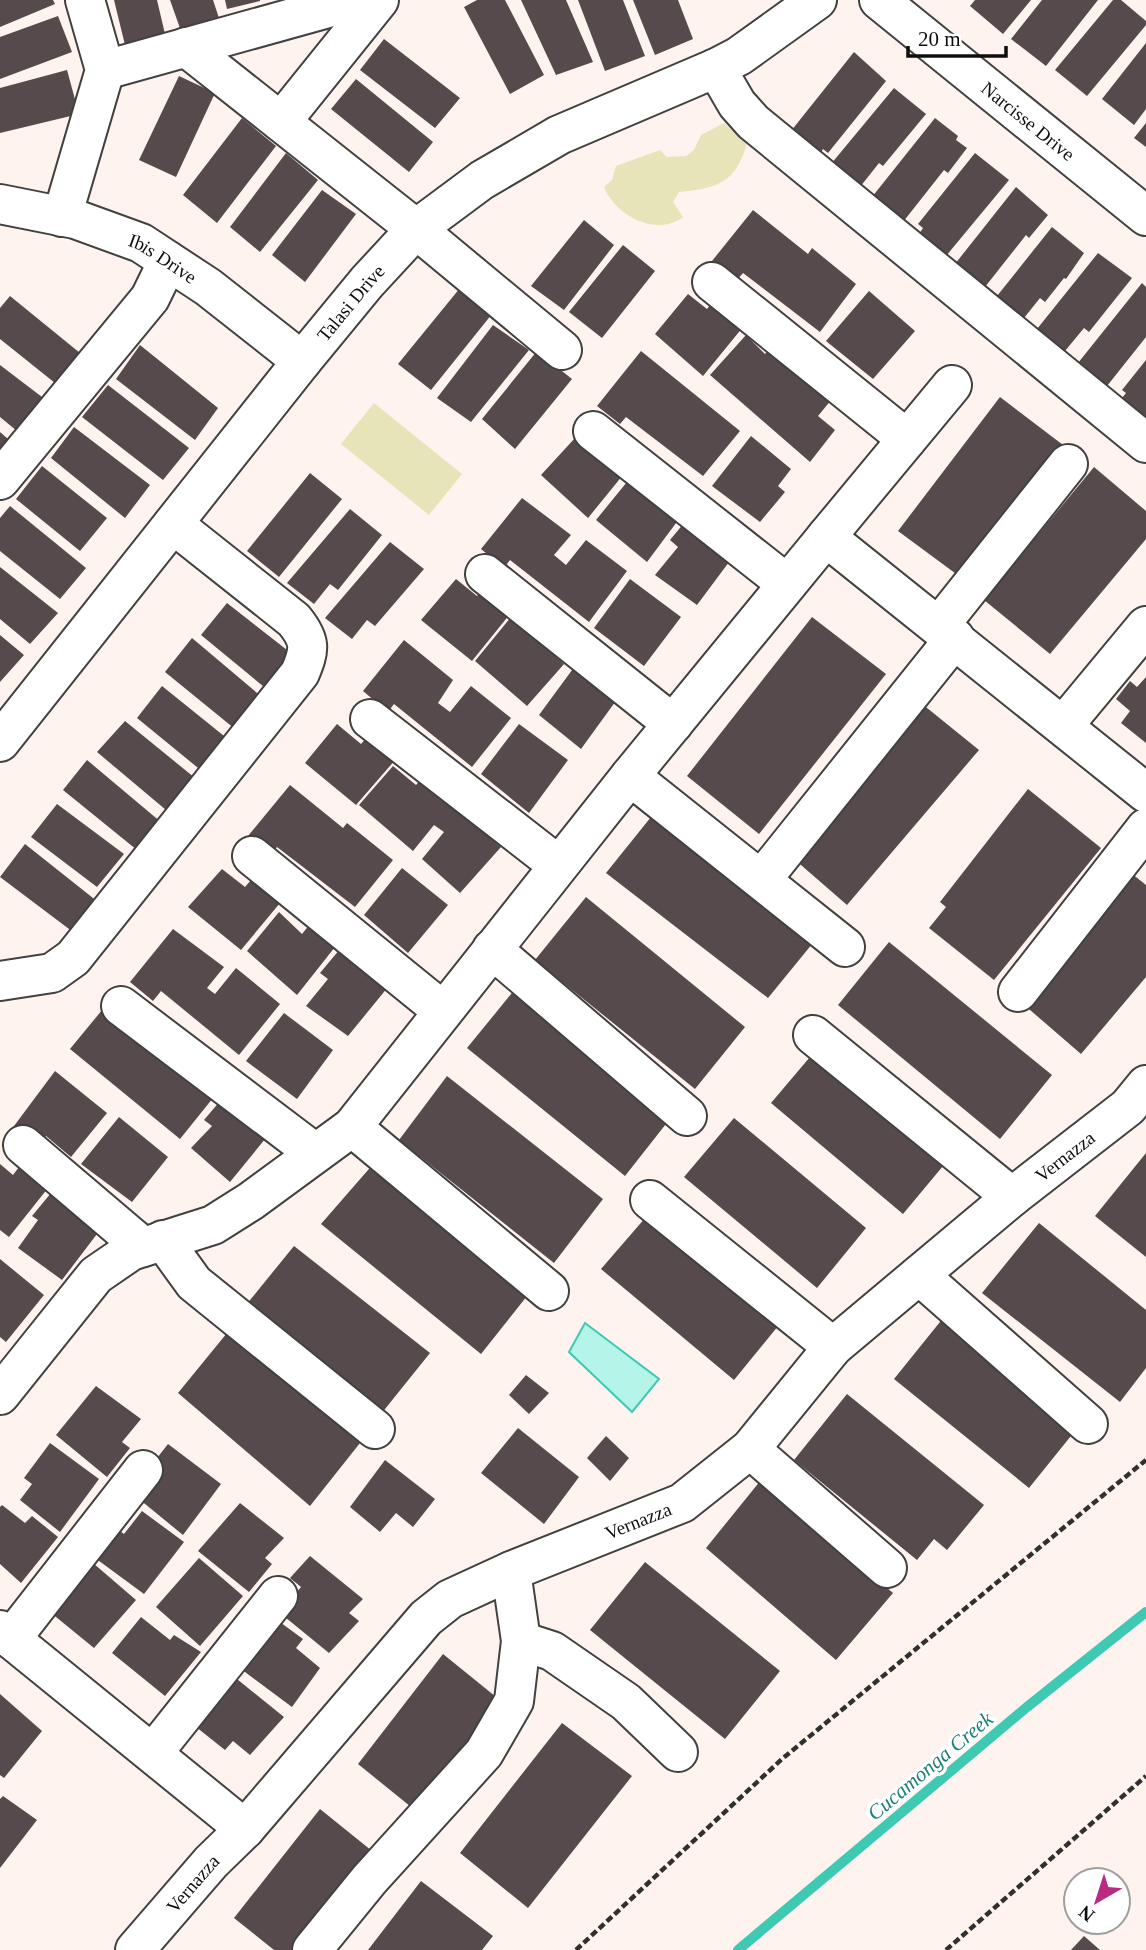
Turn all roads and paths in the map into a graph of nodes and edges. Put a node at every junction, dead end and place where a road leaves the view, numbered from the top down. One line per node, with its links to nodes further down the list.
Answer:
1 (85, 0): 8 (street)
2 (357, 0): 6 (street)
3 (379, 0): 9 (street)
4 (817, 0): 7 (street, Talasi Drive)
5 (879, 0): 11 (street, Narcisse Drive)
6 (186, 47): 8 (street); 9 (street)
7 (716, 68): 13 (street, Talasi Drive); 21 (street)
8 (105, 70): 12 (street)
9 (281, 122): 13 (street)
10 (0, 204): 12 (street, Ibis Drive)
11 (1146, 216)
12 (62, 217): 14 (street, Ibis Drive)
13 (416, 229): 16 (street); 17 (street, Talasi Drive)
14 (168, 261): 17 (street, Ibis Drive); 23 (street)
15 (712, 282): 20 (street)
16 (562, 350)
17 (302, 361): 24 (street, Talasi Drive)
18 (952, 385): 20 (street)
19 (593, 431): 27 (street)
20 (907, 439): 25 (street)
21 (1146, 443)
22 (1068, 464): 29 (street)
23 (0, 480)
24 (173, 524): 33 (street, Talasi Drive); 42 (street)
25 (826, 537): 27 (street); 29 (street)
26 (485, 574): 31 (street)
27 (788, 584): 31 (street)
28 (1146, 626): 32 (street)
29 (947, 632): 32 (street); 39 (street)
30 (370, 719): 38 (street)
31 (673, 724): 34 (street)
32 (1063, 726): 35 (street)
33 (0, 742)
34 (630, 776): 38 (street); 39 (street)
35 (1146, 793)
36 (1146, 828): 43 (street)
37 (252, 856): 45 (street)
38 (558, 865): 41 (street)
39 (762, 879): 40 (street)
40 (845, 947)
41 (492, 949): 45 (street); 48 (street)
42 (0, 981)
43 (1018, 992)
44 (121, 1006): 51 (street)
45 (443, 1011): 49 (street)
46 (813, 1035): 52 (street)
47 (1140, 1104): 52 (street, Vernazza)
48 (687, 1116)
49 (352, 1127): 51 (street); 56 (street)
50 (23, 1145): 54 (street)
51 (315, 1153): 54 (street)
52 (1012, 1197): 55 (street, Vernazza)
53 (650, 1200): 57 (street)
54 (153, 1244): 58 (street); 60 (street)
55 (919, 1275): 57 (street, Vernazza); 59 (street)
56 (549, 1291)
57 (833, 1347): 61 (street, Vernazza)
58 (4, 1382)
59 (1088, 1424)
60 (375, 1429)
61 (750, 1449): 64 (street); 65 (street, Vernazza)
62 (1146, 1460): 75 (path)
63 (143, 1470): 67 (street)
64 (887, 1567)
65 (511, 1571): 68 (street); 72 (street, Vernazza)
66 (278, 1596): 70 (street)
67 (5, 1634): 70 (street)
68 (521, 1641): 69 (street); 74 (street)
69 (678, 1752)
70 (153, 1753): 72 (street)
71 (1146, 1776): 76 (path)
72 (245, 1829): 73 (street, Vernazza)
73 (135, 1950)
74 (312, 1950)
75 (576, 1950)
76 (946, 1950)

